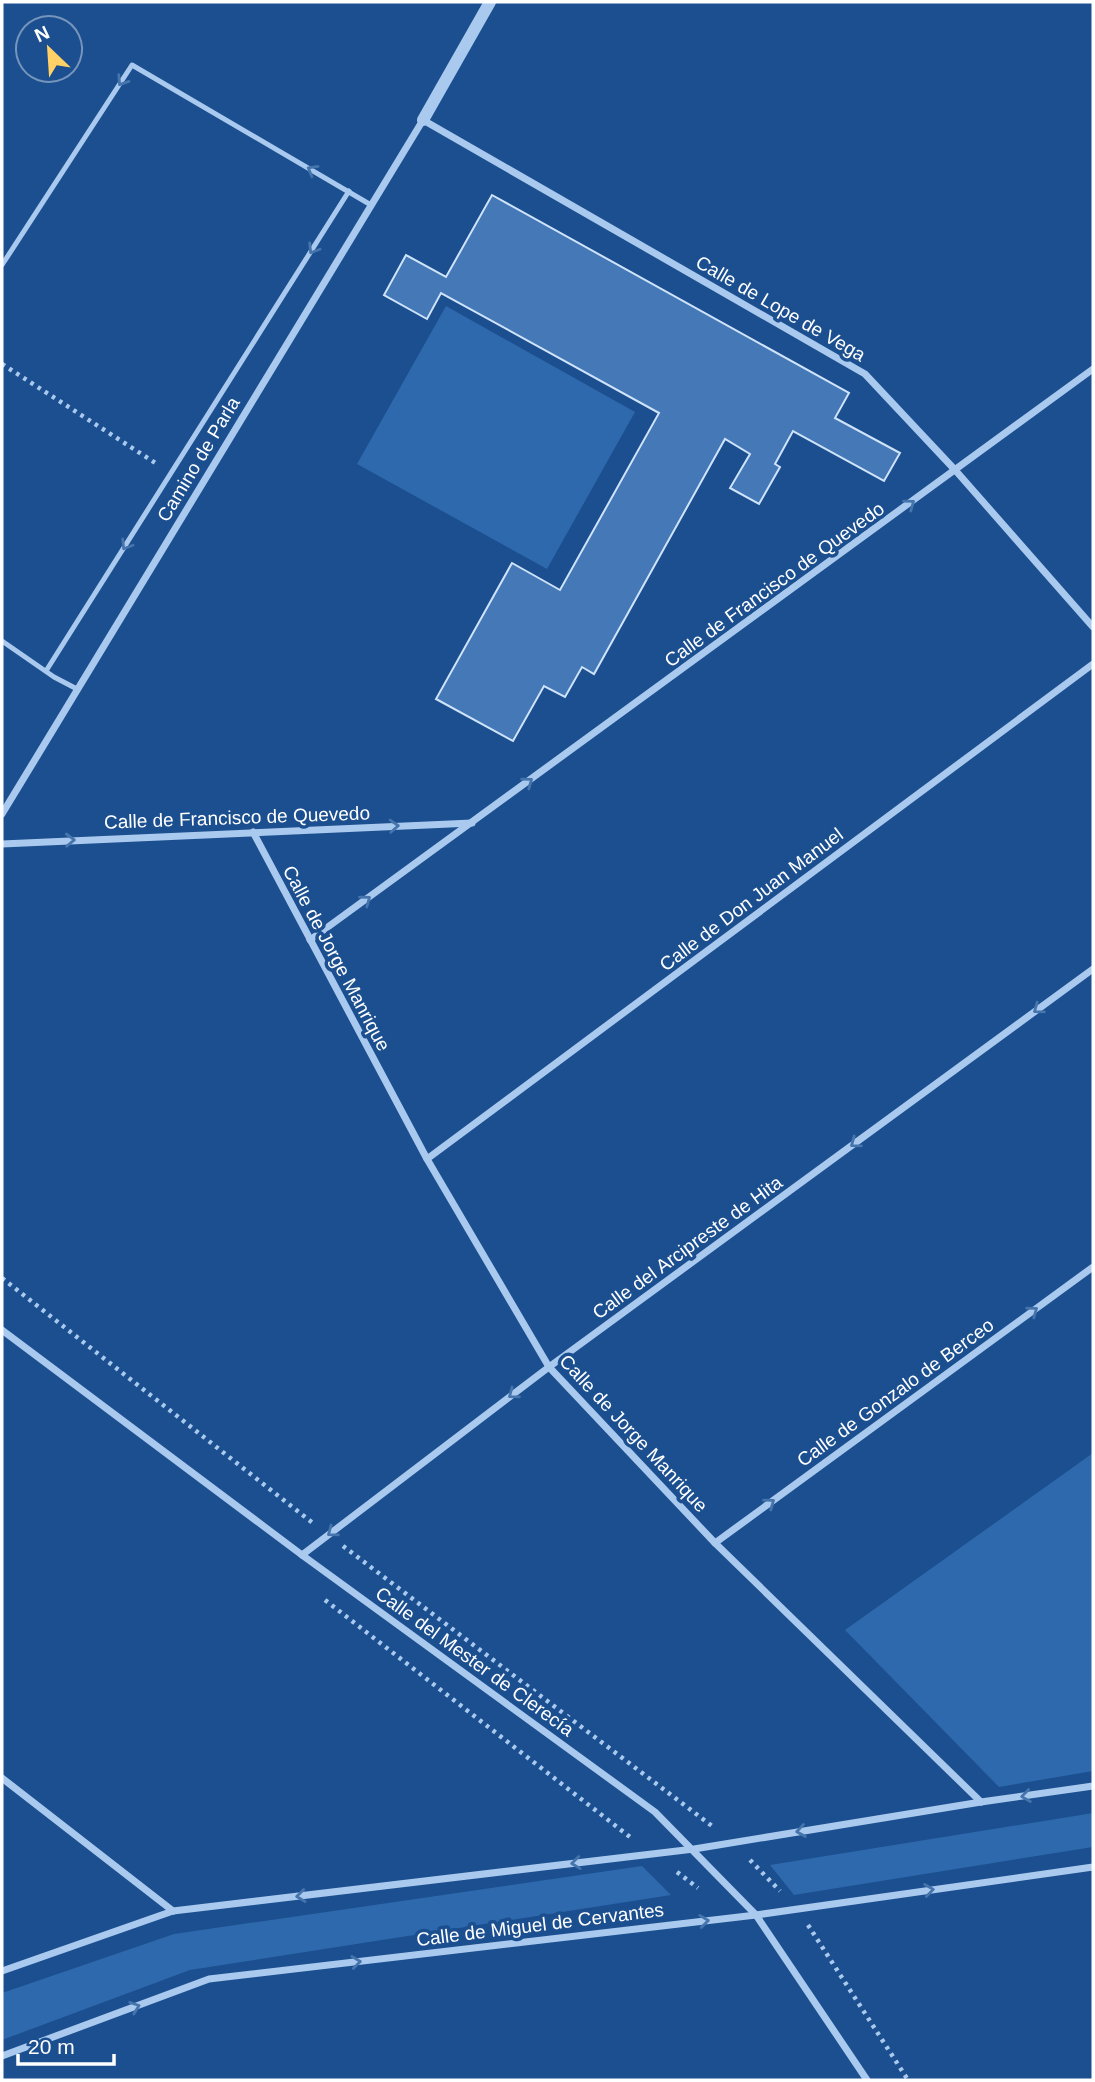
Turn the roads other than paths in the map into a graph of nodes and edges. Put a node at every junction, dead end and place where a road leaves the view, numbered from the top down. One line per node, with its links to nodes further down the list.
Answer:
1 (490, 2): 2 (street)
2 (423, 120): 4 (street, Camino de Parla); 7 (street, Calle de Lope de Vega)
3 (349, 191): 4 (lane); 5 (lane, one-way to 5); 11 (lane, one-way to 11)
4 (371, 205): 12 (street, Camino de Parla)
5 (2, 265)
6 (1093, 369): 7 (street, Calle de Francisco de Quevedo)
7 (956, 471): 8 (street, Calle de Lope de Vega); 14 (street, Calle de Francisco de Quevedo, one-way to 7)
8 (1093, 627)
9 (2, 641): 11 (lane)
10 (1093, 664): 19 (street, Calle de Don Juan Manuel)
11 (46, 671): 12 (lane)
12 (77, 689): 13 (street, Camino de Parla)
13 (2, 814)
14 (473, 823): 15 (street, Calle de Francisco de Quevedo, one-way to 14); 17 (street, Calle de Francisco de Quevedo, one-way to 14)
15 (253, 832): 16 (street, Calle de Francisco de Quevedo, one-way to 15); 17 (street, Calle de Jorge Manrique)
16 (2, 844)
17 (310, 940): 19 (street, Calle de Jorge Manrique)
18 (1093, 969): 22 (street, Calle del Arcipreste de Hita, one-way to 22)
19 (427, 1159): 22 (street, Calle de Jorge Manrique)
20 (1093, 1267): 23 (street, Calle de Gonzalo de Berceo, one-way to 20)
21 (2, 1330): 24 (street, Calle del Mester de Clerecía)
22 (549, 1367): 23 (street, Calle de Jorge Manrique); 24 (street, Calle del Arcipreste de Hita, one-way to 24)
23 (715, 1543): 27 (street, Calle de Jorge Manrique)
24 (302, 1555): 28 (street, Calle del Mester de Clerecía)
25 (2, 1778): 30 (street)
26 (1093, 1786): 27 (street, one-way to 27)
27 (981, 1802): 28 (street, one-way to 28)
28 (694, 1849): 30 (street, one-way to 30); 31 (street, Calle del Mester de Clerecía)
29 (1093, 1867): 31 (street, Calle de Miguel de Cervantes, one-way to 29)
30 (173, 1911): 32 (street)
31 (756, 1915): 33 (street, Calle de Miguel de Cervantes, one-way to 31); 34 (street, Calle del Mester de Clerecía)
32 (2, 1971)
33 (2, 2056)
34 (866, 2080)

